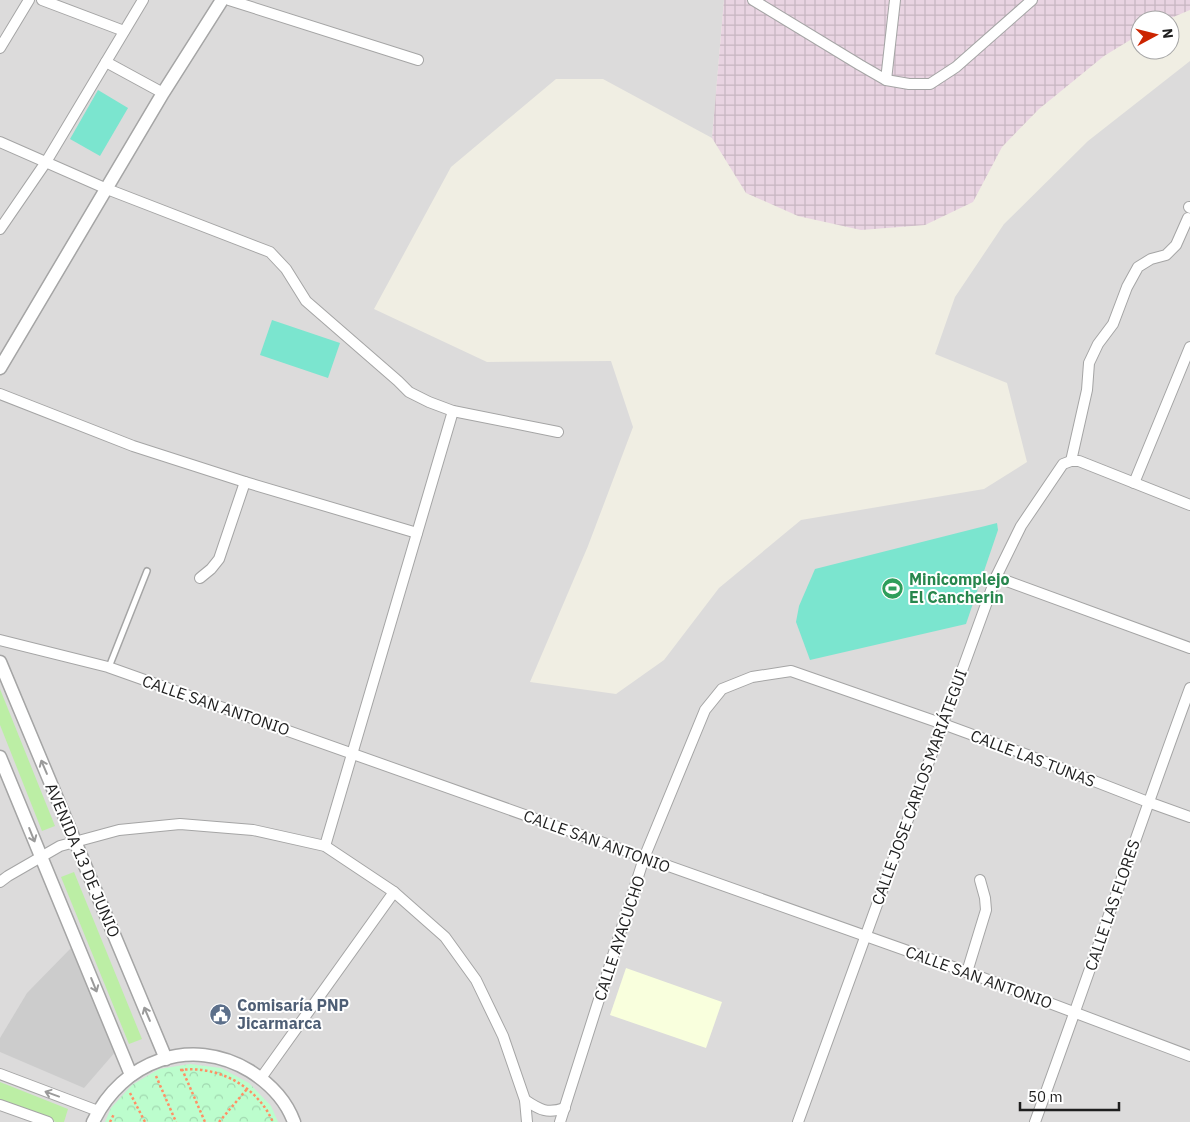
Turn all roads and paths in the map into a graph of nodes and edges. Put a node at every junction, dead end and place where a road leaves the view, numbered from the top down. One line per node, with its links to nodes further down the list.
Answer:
1 (29, 0): 10 (street)
2 (42, 0): 9 (street)
3 (143, 0): 9 (street)
4 (222, 0): 14 (street)
5 (229, 0): 11 (street)
6 (753, 0): 13 (street)
7 (895, 0): 13 (street)
8 (1032, 0): 13 (street)
9 (124, 31): 12 (street)
10 (0, 48)
11 (418, 60)
12 (106, 62): 14 (street); 16 (street)
13 (886, 80)
14 (163, 93): 17 (street)
15 (0, 142): 16 (street)
16 (46, 162): 17 (street); 19 (street)
17 (107, 188): 21 (street); 23 (street)
18 (1190, 212): 25 (street)
19 (0, 229)
20 (1190, 347): 27 (street)
21 (0, 368)
22 (0, 394): 26 (street)
23 (453, 411): 24 (street); 29 (street)
24 (558, 432)
25 (1067, 462): 27 (street); 31 (street, CALLE JOSE CARLOS MARIÁTEGUI)
26 (245, 482): 29 (street); 32 (street)
27 (1134, 483): 28 (street)
28 (1190, 505)
29 (417, 533): 40 (street)
30 (147, 571): 36 (lane)
31 (996, 577): 34 (street); 39 (street, CALLE JOSE CARLOS MARIÁTEGUI)
32 (200, 578)
33 (0, 640): 36 (street, CALLE SAN ANTONIO)
34 (1190, 648)
35 (0, 662): 44 (street, AVENIDA 13 DE JUNIO, one-way to 35)
36 (108, 667): 40 (street, CALLE SAN ANTONIO)
37 (791, 671): 39 (street, CALLE LAS TUNAS); 47 (street, CALLE AYACUCHO)
38 (1190, 688): 42 (street, CALLE LAS FLORES)
39 (942, 724): 42 (street, CALLE LAS TUNAS); 51 (street, CALLE JOSE CARLOS MARIÁTEGUI)
40 (353, 753): 45 (street); 47 (street, CALLE SAN ANTONIO)
41 (1, 760): 46 (street, one-way to 46)
42 (1148, 802): 43 (street, CALLE LAS TUNAS); 53 (street, CALLE LAS FLORES)
43 (1190, 816)
44 (75, 842): 45 (street); 46 (street); 55 (street, AVENIDA 13 DE JUNIO, one-way to 44)
45 (325, 846): 50 (street)
46 (41, 857): 49 (street); 60 (street, one-way to 60)
47 (644, 858): 51 (street, CALLE SAN ANTONIO); 68 (street, CALLE AYACUCHO)
48 (980, 880): 52 (street)
49 (0, 882)
50 (394, 892): 61 (street); 66 (street)
51 (865, 935): 52 (street, CALLE SAN ANTONIO); 81 (street, CALLE JOSE CARLOS MARIÁTEGUI)
52 (968, 972): 53 (street, CALLE SAN ANTONIO)
53 (1074, 1013): 54 (street, CALLE SAN ANTONIO); 82 (street, CALLE LAS FLORES)
54 (1190, 1056)
55 (166, 1058): 60 (street); 61 (street)
56 (182, 1070): 57 (path); 63 (path); 75 (path)
57 (176, 1071)
58 (0, 1074): 70 (street, one-way to 58)
59 (162, 1074): 74 (path)
60 (131, 1075): 70 (street)
61 (261, 1078): 78 (street)
62 (136, 1088): 64 (path)
63 (247, 1089): 76 (path); 77 (path)
64 (130, 1093): 65 (path); 73 (path)
65 (126, 1099)
66 (524, 1100): 68 (street); 79 (street)
67 (0, 1104): 71 (street)
68 (565, 1108): 80 (street, CALLE AYACUCHO)
69 (116, 1109): 72 (path)
70 (96, 1116)
71 (48, 1122)
72 (110, 1122)
73 (145, 1122)
74 (176, 1122)
75 (205, 1122)
76 (219, 1122)
77 (273, 1122)
78 (294, 1122)
79 (528, 1122)
80 (560, 1122)
81 (798, 1122)
82 (1035, 1122)

